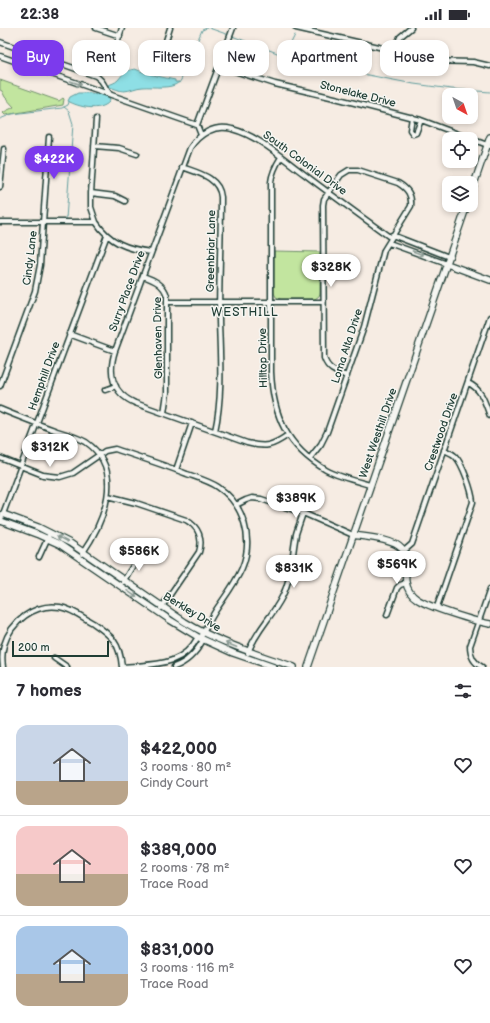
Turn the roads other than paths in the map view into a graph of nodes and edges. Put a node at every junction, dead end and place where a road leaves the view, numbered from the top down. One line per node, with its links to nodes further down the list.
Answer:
1 (96, 28): 7 (street)
2 (122, 28): 7 (street)
3 (170, 28): 9 (street)
4 (233, 28): 10 (street)
5 (296, 28): 14 (street)
6 (411, 28): 11 (street)
7 (120, 36): 8 (street)
8 (119, 40)
9 (166, 40)
10 (229, 40)
11 (399, 40)
12 (0, 42): 13 (street)
13 (12, 46)
14 (380, 49)
15 (0, 56): 16 (street)
16 (12, 60)
17 (449, 61): 19 (street)
18 (64, 64): 23 (street)
19 (490, 66)
20 (59, 76): 23 (street, one-way to 23)
21 (215, 76): 27 (street)
22 (250, 76): 24 (street, Stonelake Drive)
23 (108, 92): 27 (street)
24 (412, 117): 26 (street, Stonelake Drive); 26 (street)
25 (96, 119): 31 (street)
26 (422, 120): 32 (street, Stonelake Drive)
27 (197, 125): 28 (street)
28 (201, 135): 35 (street, South Colonial Drive); 36 (street, Surry Place Drive)
29 (49, 137): 44 (street, Cindy Lane)
30 (490, 137): 32 (street)
31 (94, 146): 34 (street); 40 (street)
32 (489, 146): 37 (street)
33 (4, 149): 38 (street)
34 (138, 154)
35 (281, 157): 39 (street, South Colonial Drive); 55 (street, Hilltop Drive)
36 (182, 167): 49 (street, Surry Place Drive); 57 (street, Greenbriar Lane)
37 (478, 176)
38 (0, 187)
39 (328, 192): 47 (street, South Colonial Drive); 47 (street, Loma Alta Drive); 56 (street)
40 (91, 193): 41 (street); 45 (street)
41 (125, 201)
42 (465, 212): 50 (street, West Westhill Drive)
43 (0, 222): 44 (street)
44 (43, 222): 45 (street); 63 (street, Cindy Lane)
45 (96, 222): 46 (street)
46 (106, 235): 49 (street); 59 (street, Hemphill Drive)
47 (392, 236): 48 (street, Loma Alta Drive); 50 (street, South Colonial Drive)
48 (389, 243): 51 (street, one-way to 51); 61 (street, Loma Alta Drive)
49 (151, 252): 52 (street, Surry Place Drive)
50 (449, 258): 51 (street, West Westhill Drive)
51 (446, 264): 53 (street); 79 (street, West Westhill Drive)
52 (143, 276): 54 (street, Glenhaven Drive); 60 (street, Surry Place Drive)
53 (490, 280)
54 (168, 302): 57 (street); 67 (street, Glenhaven Drive)
55 (271, 302): 56 (street); 57 (street); 72 (street, Hilltop Drive)
56 (323, 302): 61 (street)
57 (219, 303): 71 (street, Greenbriar Lane)
58 (490, 317): 62 (street, Crestwood Drive)
59 (69, 334): 60 (street); 69 (street, Hemphill Drive)
60 (115, 351): 64 (street, Surry Place Drive)
61 (347, 376): 76 (street, Loma Alta Drive)
62 (468, 383): 68 (street); 73 (street, Crestwood Drive)
63 (0, 386)
64 (116, 386): 65 (street); 67 (street, Surry Place Drive)
65 (105, 390)
66 (0, 409): 69 (street)
67 (164, 413): 70 (street, Surry Place Drive)
68 (490, 416)
69 (36, 423): 74 (street); 77 (street, Hemphill Drive)
70 (192, 423): 71 (street, Surry Place Drive); 78 (street)
71 (215, 431): 72 (street, Surry Place Drive)
72 (288, 435): 76 (street, Hilltop Drive)
73 (444, 450): 87 (street, Crestwood Drive); 96 (street)
74 (99, 455): 77 (street); 78 (street); 80 (street)
75 (0, 458): 77 (street)
76 (310, 458): 79 (street, Hilltop Drive)
77 (20, 466): 83 (street, Hemphill Drive)
78 (176, 470): 81 (street)
79 (370, 485): 85 (street, West Westhill Drive)
80 (108, 496): 88 (street); 97 (street)
81 (236, 506): 82 (street); 101 (street)
82 (303, 513): 85 (street); 103 (street)
83 (1, 519): 84 (street, Berkley Drive); 86 (street, Berkley Drive)
84 (50, 533): 86 (street); 88 (street, Berkley Drive, one-way to 84)
85 (353, 535): 87 (street); 112 (street, West Westhill Drive)
86 (48, 539): 90 (street); 91 (street, Berkley Drive)
87 (404, 551): 93 (street)
88 (83, 552): 91 (street); 92 (street, Berkley Drive)
89 (140, 554): 92 (street)
90 (39, 557)
91 (79, 558): 94 (street, Berkley Drive)
92 (124, 580): 94 (street); 97 (street, Berkley Drive)
93 (406, 582): 96 (street); 98 (street)
94 (120, 586): 97 (street, Berkley Drive, one-way to 97)
95 (490, 589): 99 (street)
96 (437, 608): 99 (street)
97 (160, 609): 101 (street, Berkley Drive); 102 (street, Berkley Drive)
98 (387, 615)
99 (479, 621): 100 (street); 113 (street)
100 (490, 624)
101 (203, 633): 102 (street); 103 (street, Berkley Drive, one-way to 101)
102 (200, 639): 105 (street, Berkley Drive); 108 (street); 109 (street)
103 (249, 651): 105 (street); 111 (street, Berkley Drive)
104 (54, 658): 107 (street)
105 (247, 658): 110 (street, Berkley Drive)
106 (3, 667): 108 (street)
107 (67, 667)
108 (122, 667)
109 (174, 667)
110 (274, 667)
111 (294, 667)
112 (308, 667)
113 (482, 667)

